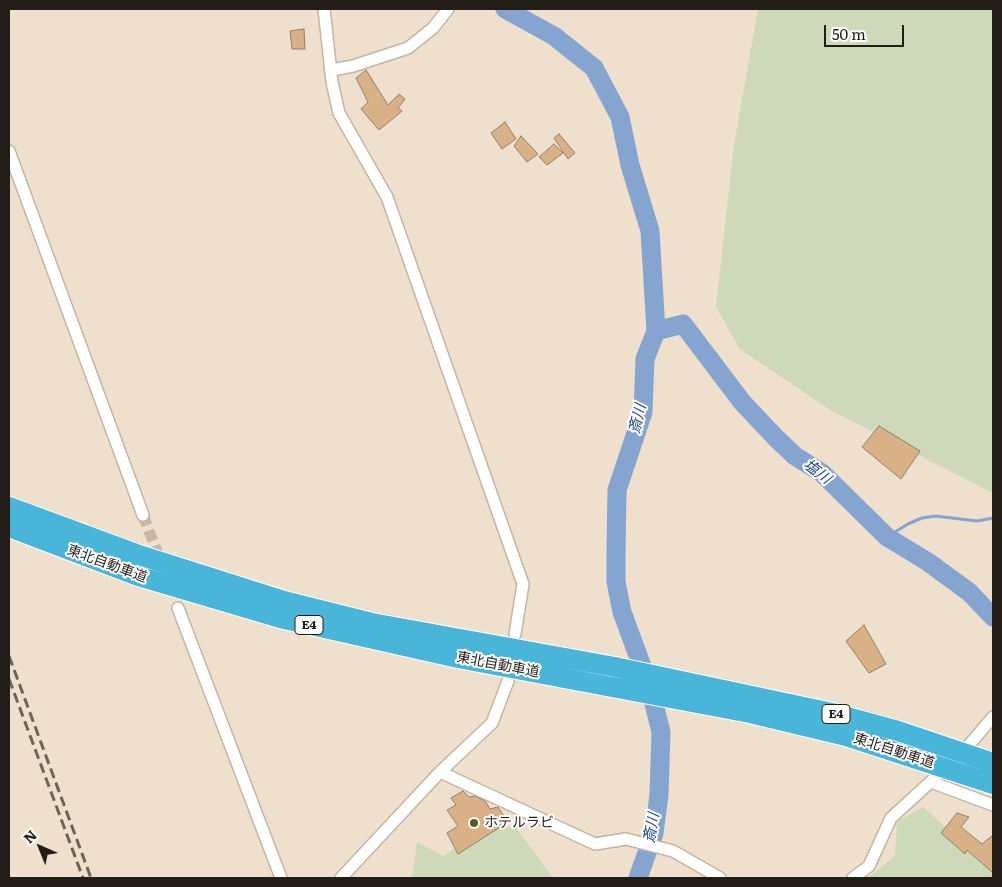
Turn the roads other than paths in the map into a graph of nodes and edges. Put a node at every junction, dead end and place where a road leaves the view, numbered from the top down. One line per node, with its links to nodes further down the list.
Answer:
1 (324, 9): 3 (street)
2 (448, 9): 3 (street)
3 (332, 70): 9 (street)
4 (9, 151): 6 (street)
5 (9, 507): 13 (highway, 東北自動車道 / E4)
6 (143, 515)
7 (9, 527): 15 (highway, 東北自動車道 / E4)
8 (178, 608): 17 (street)
9 (515, 634)
10 (508, 681): 14 (street)
11 (993, 717): 12 (street)
12 (969, 745)
13 (993, 764)
14 (440, 772): 18 (street); 19 (street)
15 (993, 784)
16 (993, 806): 20 (street)
17 (281, 878)
18 (341, 878)
19 (720, 878)
20 (853, 878)

